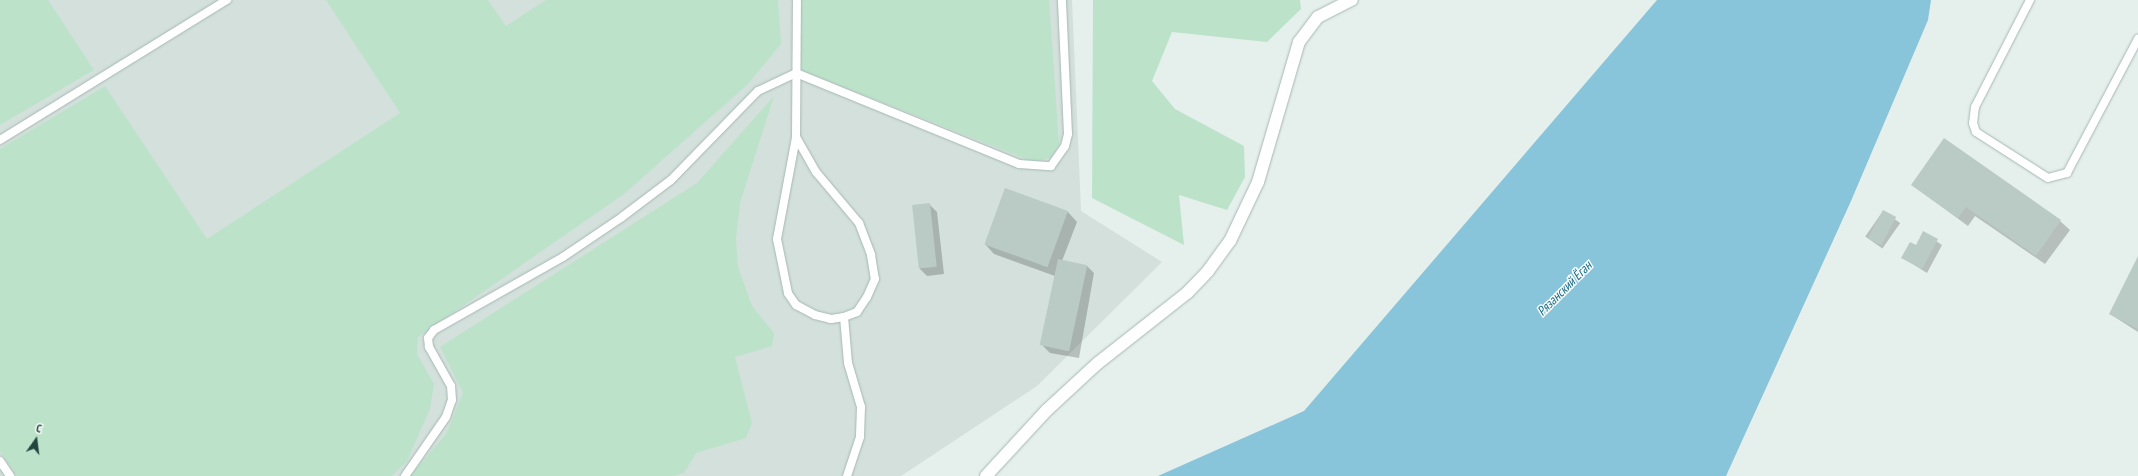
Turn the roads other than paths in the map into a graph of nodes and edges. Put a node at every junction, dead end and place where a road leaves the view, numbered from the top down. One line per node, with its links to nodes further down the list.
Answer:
1 (228, 0): 9 (lane)
2 (797, 0): 7 (lane)
3 (1062, 0): 7 (lane)
4 (1352, 0): 15 (street)
5 (2030, 0): 6 (lane)
6 (2138, 39)
7 (796, 73): 8 (lane); 13 (lane)
8 (796, 137): 10 (lane); 10 (lane)
9 (0, 140)
10 (844, 317): 14 (lane)
11 (0, 461): 12 (lane)
12 (10, 476)
13 (405, 476)
14 (847, 476)
15 (986, 476)

